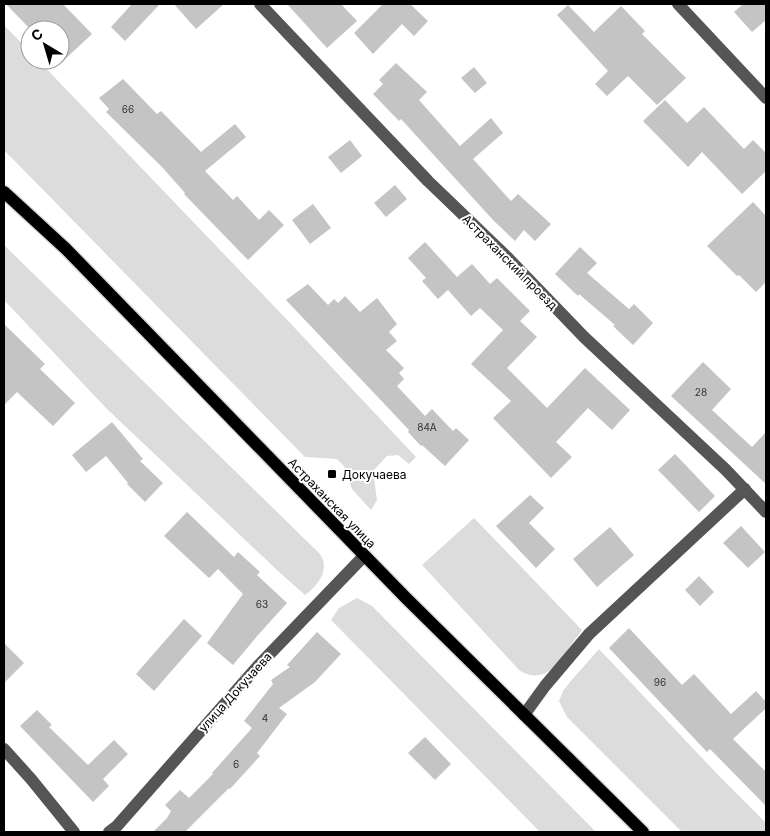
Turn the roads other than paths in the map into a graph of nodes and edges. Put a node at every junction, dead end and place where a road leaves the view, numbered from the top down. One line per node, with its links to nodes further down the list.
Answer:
1 (260, 4): 5 (street, Астраханский проезд)
2 (678, 4): 3 (street)
3 (766, 98)
4 (4, 192): 7 (main road, Астраханская улица)
5 (745, 489): 6 (street, Астраханский проезд); 8 (street)
6 (766, 512)
7 (364, 556): 8 (main road, Астраханская улица); 11 (street, улица Докучаева)
8 (524, 715): 12 (main road, Астраханская улица)
9 (4, 749): 10 (street)
10 (74, 832)
11 (109, 832)
12 (643, 832)

